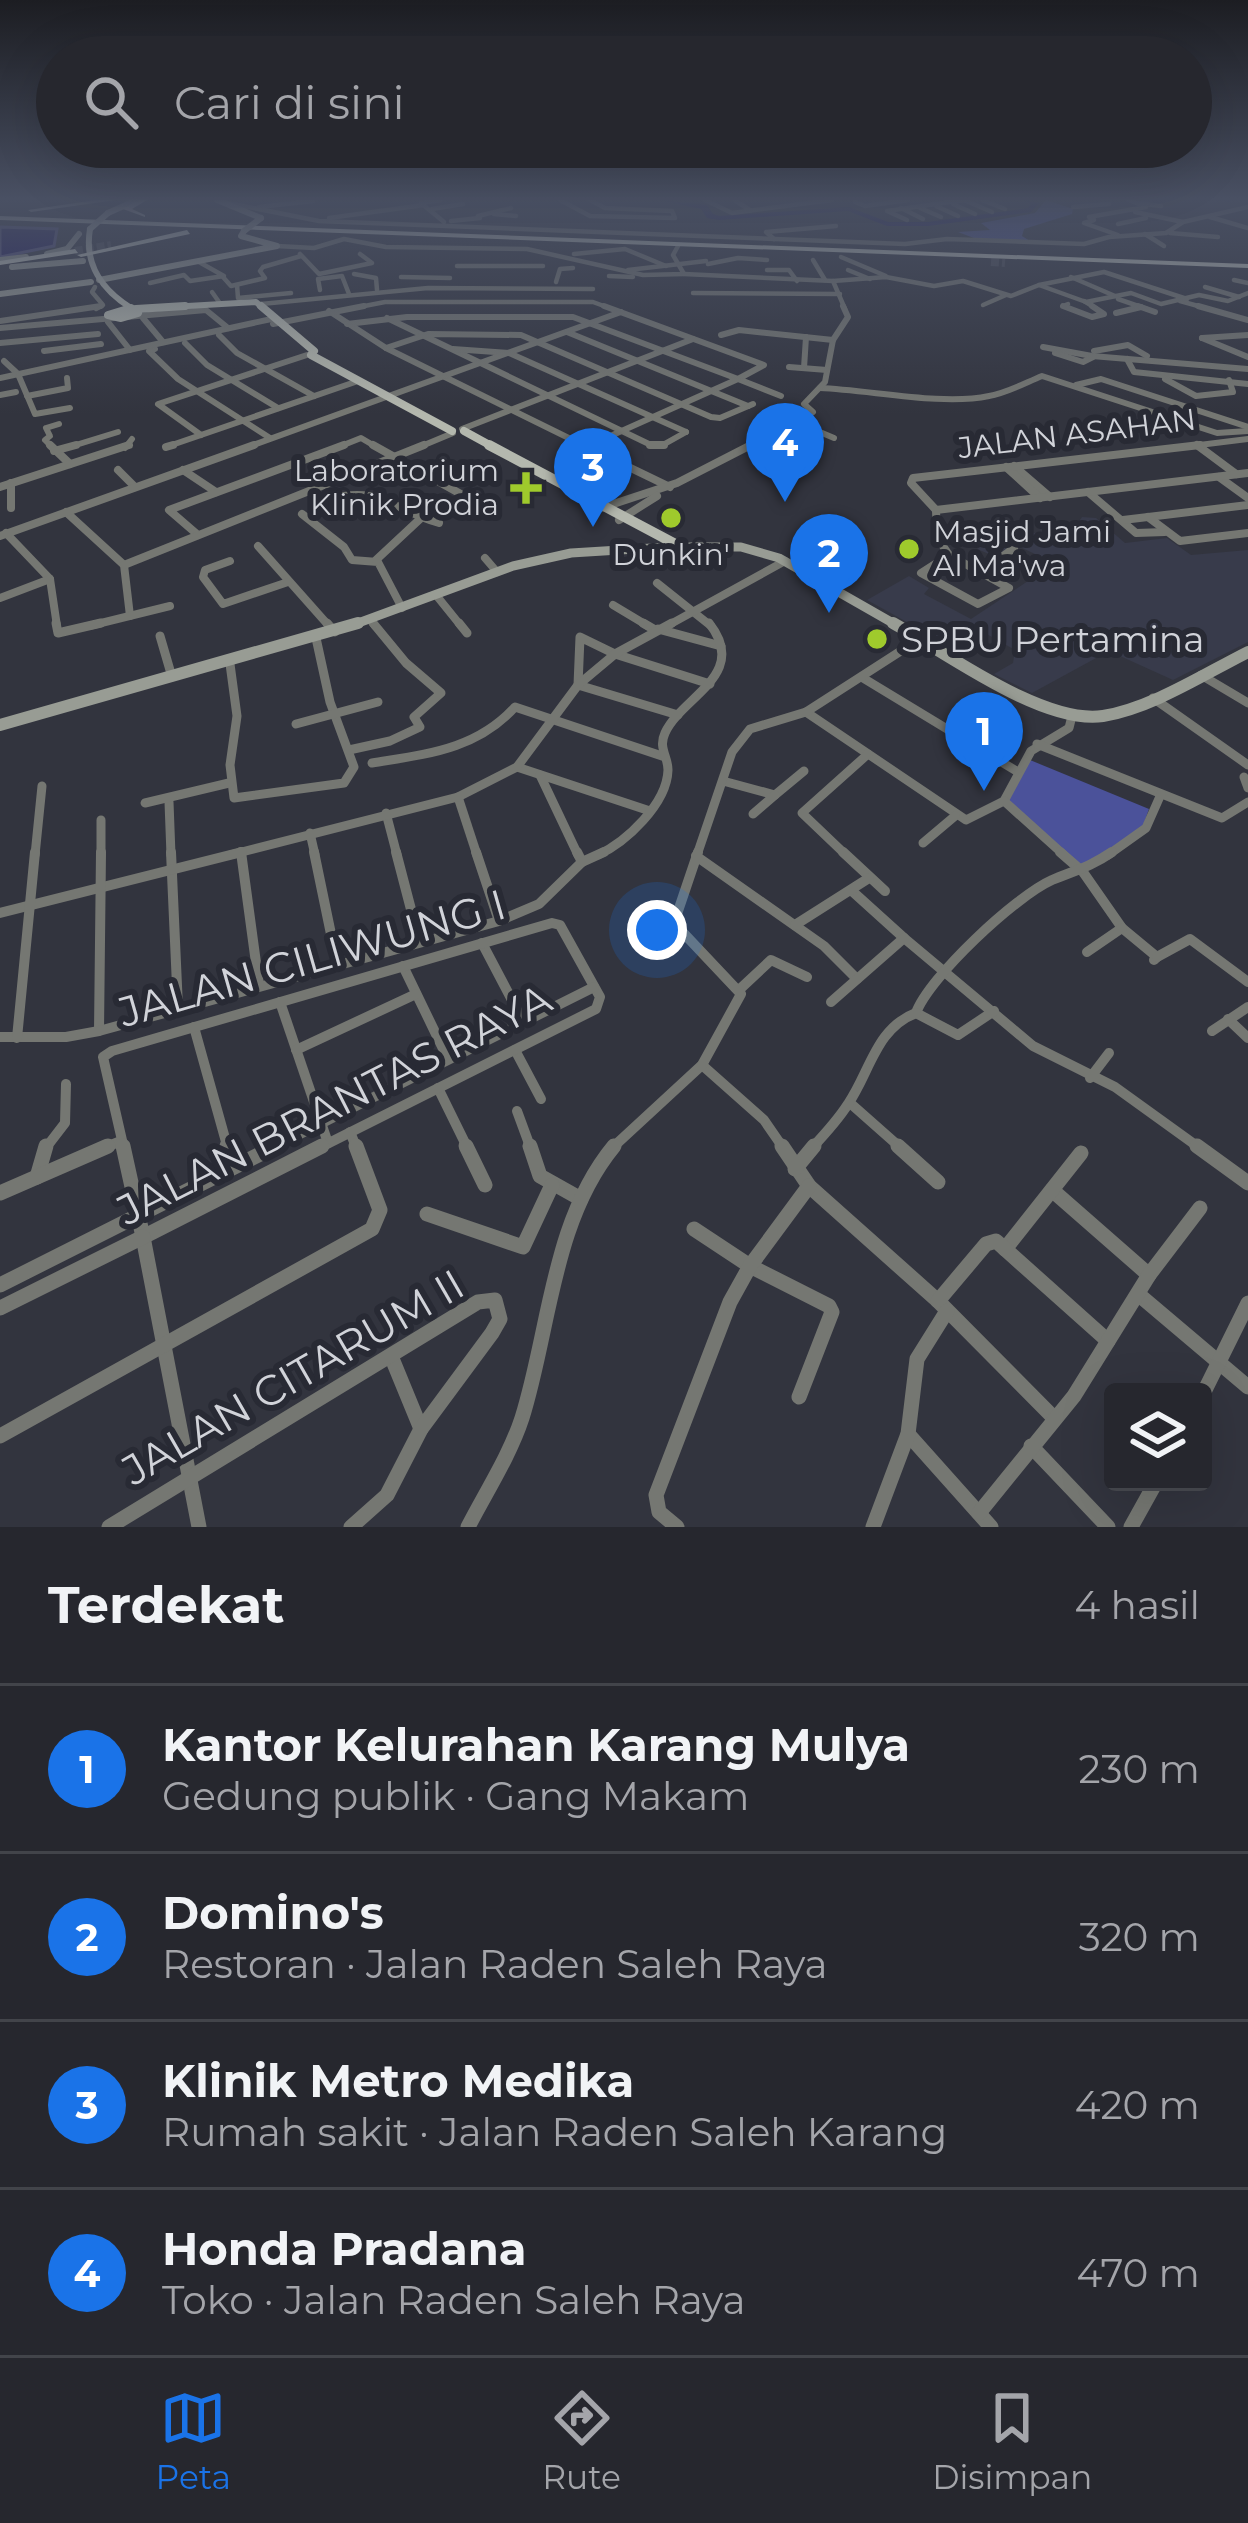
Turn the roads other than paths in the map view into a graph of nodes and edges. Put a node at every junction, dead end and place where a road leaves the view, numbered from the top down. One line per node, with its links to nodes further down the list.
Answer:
1 (89, 271): 34 (main road)
2 (151, 271): 34 (main road)
3 (195, 271): 19 (street)
4 (219, 271): 22 (street)
5 (260, 271): 22 (street)
6 (352, 271): 54 (street)
7 (454, 271): 23 (street)
8 (560, 271): 47 (street)
9 (629, 271): 16 (street)
10 (681, 271): 17 (street)
11 (711, 271): 18 (street)
12 (790, 271): 31 (street)
13 (819, 271): 29 (street)
14 (851, 271): 28 (street)
15 (874, 271): 24 (street)
16 (638, 274): 17 (street); 21 (street)
17 (683, 274): 18 (street)
18 (712, 274): 31 (street)
19 (184, 275): 22 (street); 35 (street)
20 (290, 275): 56 (street)
21 (609, 276)
22 (223, 277)
23 (401, 277)
24 (887, 277): 28 (street); 36 (street)
25 (264, 278): 68 (street)
26 (1071, 278): 39 (street); 61 (street); 69 (street)
27 (40, 279): 48 (street)
28 (870, 279): 32 (street)
29 (824, 280): 31 (street); 32 (street)
30 (1234, 280): 37 (street)
31 (797, 281)
32 (833, 281): 55 (street)
33 (992, 281): 36 (street)
34 (95, 283): 48 (main road); 81 (main road); 84 (street); 86 (main road)
35 (150, 283)
36 (979, 284): 57 (street)
37 (1248, 284)
38 (237, 285): 68 (street)
39 (1039, 285): 57 (street); 71 (street)
40 (448, 287): 41 (street); 46 (street); 62 (street)
41 (477, 287): 42 (street); 59 (street)
42 (505, 287): 43 (street); 63 (street)
43 (533, 287): 45 (street); 60 (street)
44 (1205, 287): 65 (street)
45 (562, 288): 47 (street); 64 (street)
46 (419, 289): 54 (street); 58 (street)
47 (593, 289): 66 (street)
48 (41, 290): 53 (main road)
49 (212, 292): 70 (street)
50 (322, 293): 54 (street); 54 (street); 56 (street); 77 (street)
51 (693, 293): 55 (street)
52 (1248, 293): 65 (street)
53 (0, 294)
54 (354, 294)
55 (838, 294): 67 (street); 105 (street)
56 (294, 296): 68 (street); 78 (street)
57 (1006, 296): 73 (street)
58 (416, 297)
59 (473, 297)
60 (531, 297)
61 (1114, 297): 71 (street); 75 (street); 76 (street)
62 (445, 298)
63 (502, 298)
64 (561, 298)
65 (1237, 298): 69 (street); 72 (street)
66 (592, 299)
67 (812, 299)
68 (264, 300): 70 (main road); 90 (main road)
69 (1183, 300): 75 (street); 89 (street)
70 (220, 302): 81 (main road)
71 (1084, 302): 74 (street)
72 (1248, 303)
73 (983, 304)
74 (1068, 304)
75 (1164, 304): 76 (street)
76 (1143, 308): 80 (street); 82 (street)
77 (331, 309): 79 (street); 90 (street); 92 (street)
78 (308, 310)
79 (621, 312): 91 (street); 103 (street)
80 (1155, 312)
81 (136, 313): 83 (street); 86 (main road); 90 (main road); 107 (street)
82 (1116, 314)
83 (172, 315): 95 (street); 100 (street)
84 (77, 316): 86 (street); 94 (street)
85 (421, 316): 87 (street); 88 (street); 93 (street)
86 (108, 317): 94 (street); 115 (street)
87 (544, 317): 91 (street); 96 (street)
88 (387, 318): 92 (street); 93 (street)
89 (1248, 320)
90 (272, 322): 95 (street); 98 (street); 119 (main road)
91 (593, 322): 96 (street); 114 (street)
92 (347, 324): 113 (street)
93 (396, 325): 101 (street)
94 (0, 327)
95 (228, 328): 100 (street)
96 (570, 331): 108 (street); 122 (street)
97 (98, 334): 106 (street)
98 (219, 335): 110 (street); 129 (street)
99 (721, 335): 102 (street)
100 (194, 336): 107 (street)
101 (419, 337): 108 (street); 113 (street); 116 (street)
102 (806, 337): 105 (street); 127 (street)
103 (693, 339): 114 (street); 137 (street)
104 (1246, 339): 124 (street)
105 (833, 340): 131 (street)
106 (11, 342): 109 (street); 128 (street)
107 (163, 342): 115 (street)
108 (539, 342): 117 (street); 132 (street)
109 (0, 343)
110 (185, 343): 138 (street); 145 (street)
111 (100, 344): 112 (street)
112 (85, 347): 120 (street); 125 (street)
113 (386, 348): 134 (street)
114 (665, 349): 122 (street); 137 (street)
115 (130, 350): 120 (street)
116 (448, 350): 117 (street); 123 (street)
117 (509, 353): 123 (street); 140 (street)
118 (1093, 353): 118 (street); 121 (street); 124 (street)
119 (311, 354): 129 (street); 139 (main road); 149 (main road)
120 (91, 358): 125 (street)
121 (1127, 358): 130 (street); 135 (street)
122 (637, 360): 132 (street); 146 (street)
123 (478, 363): 134 (street); 152 (street)
124 (1248, 364): 130 (street)
125 (54, 366): 133 (street)
126 (789, 367): 127 (street)
127 (803, 368): 131 (street)
128 (1, 369): 133 (street); 133 (street)
129 (265, 369): 138 (street); 151 (street)
130 (1227, 369): 141 (street)
131 (827, 370): 144 (street)
132 (608, 372): 140 (street); 155 (street)
133 (18, 374): 150 (street)
134 (444, 376): 149 (street); 158 (street)
135 (1160, 376): 141 (street); 141 (street)
136 (67, 377): 150 (street)
137 (738, 379): 146 (street); 153 (street)
138 (230, 380): 145 (street); 157 (street)
139 (358, 382): 149 (main road); 151 (street)
140 (579, 384): 152 (street); 161 (street)
141 (1230, 384): 142 (street)
142 (1248, 384)
143 (1075, 385): 144 (street); 154 (street); 160 (street)
144 (820, 388): 163 (street)
145 (195, 391): 162 (street); 168 (street)
146 (710, 391): 155 (street); 155 (street)
147 (16, 392): 148 (street)
148 (0, 395)
149 (390, 395): 165 (main road); 169 (street)
150 (27, 396): 159 (street)
151 (314, 396): 157 (street)
152 (548, 396): 158 (street); 166 (street)
153 (781, 396)
154 (1175, 403): 160 (street); 164 (street)
155 (682, 404): 161 (street)
156 (70, 407): 159 (street)
157 (278, 409): 162 (street)
158 (513, 410): 165 (street); 173 (street)
159 (49, 413): 175 (street)
160 (1158, 413): 164 (street)
161 (653, 417): 166 (street); 166 (street)
162 (243, 421): 168 (street); 169 (street)
163 (796, 422): 170 (street); 184 (street)
164 (1248, 429): 172 (street, JALAN ASAHAN)
165 (458, 431): 176 (street); 192 (main road)
166 (621, 431): 173 (street)
167 (118, 432): 175 (street)
168 (201, 435): 174 (street)
169 (270, 438): 180 (street)
170 (834, 438)
171 (132, 439): 177 (street)
172 (1200, 444): 178 (street, JALAN ASAHAN); 181 (street)
173 (588, 446): 184 (street)
174 (166, 447)
175 (54, 451): 177 (street)
176 (398, 457): 187 (street); 196 (street); 206 (street)
177 (70, 464): 183 (street)
178 (1010, 466): 189 (street); 194 (street, JALAN ASAHAN)
179 (118, 470): 186 (street)
180 (183, 470): 186 (street); 187 (street)
181 (1242, 474): 182 (street)
182 (1219, 477): 188 (street); 191 (street)
183 (11, 483): 185 (street); 193 (street)
184 (672, 485): 192 (street); 200 (street)
185 (0, 487)
186 (135, 487): 195 (street)
187 (216, 492): 206 (street)
188 (1088, 492): 189 (street); 201 (street)
189 (1045, 497): 194 (street)
190 (327, 500): 199 (street)
191 (1248, 501): 198 (street)
192 (601, 507): 200 (main road)
193 (11, 508)
194 (936, 510): 210 (street)
195 (66, 512): 204 (street); 215 (street)
196 (493, 512)
197 (302, 514): 212 (street)
198 (1148, 517): 201 (street); 203 (street)
199 (420, 519): 202 (street); 212 (street)
200 (623, 519): 208 (main road)
201 (1123, 520): 203 (street)
202 (439, 523)
203 (1166, 532): 205 (street)
204 (3, 534): 218 (street)
205 (1247, 534)
206 (198, 535): 215 (street)
207 (257, 546): 219 (street)
208 (674, 547): 213 (main road); 217 (main road)
209 (1014, 548): 216 (street)
210 (950, 555): 216 (street); 216 (street)
211 (484, 557): 217 (street)
212 (376, 560): 225 (street)
213 (782, 560): 226 (street); 234 (main road)
214 (230, 561): 219 (street)
215 (124, 565): 227 (street)
216 (983, 571)
217 (497, 572): 221 (main road)
218 (50, 579): 222 (street); 227 (street)
219 (288, 582): 230 (street)
220 (657, 583): 226 (street)
221 (436, 596): 225 (main road); 231 (street)
222 (0, 598)
223 (613, 605): 229 (street)
224 (170, 606): 227 (street)
225 (402, 608): 228 (main road)
226 (697, 608): 229 (street); 235 (street)
227 (130, 616)
228 (370, 620): 230 (main road); 255 (street)
229 (657, 630): 235 (street); 237 (street)
230 (335, 632): 233 (main road)
231 (467, 633)
232 (160, 636): 241 (street)
233 (316, 638): 238 (main road); 248 (street)
234 (921, 638): 240 (street); 250 (main road)
235 (721, 646): 242 (street)
236 (1248, 652): 239 (main road)
237 (615, 654): 242 (street); 243 (street); 243 (street)
238 (230, 664): 241 (main road); 265 (street)
239 (1201, 675): 244 (main road); 246 (street)
240 (862, 677): 247 (street); 262 (street)
241 (172, 679): 253 (main road)
242 (710, 684): 249 (street)
243 (578, 686): 249 (street); 251 (street)
244 (1154, 698): 250 (main road); 259 (street)
245 (377, 702): 248 (street)
246 (1248, 703)
247 (806, 712): 256 (street); 264 (street)
248 (335, 714): 252 (street); 255 (street)
249 (678, 715): 257 (street)
250 (1072, 716): 254 (street)
251 (554, 720): 257 (street); 258 (street); 260 (street)
252 (296, 724)
253 (0, 725)
254 (1037, 744): 262 (street); 267 (street)
255 (349, 750): 265 (street)
256 (868, 754): 278 (street); 288 (street)
257 (662, 756): 274 (street)
258 (372, 763)
259 (1248, 765)
260 (517, 767): 263 (street); 269 (street)
261 (803, 771): 268 (street)
262 (1018, 772): 270 (street)
263 (540, 774): 274 (street); 285 (street)
264 (723, 781): 268 (street); 284 (street)
265 (230, 783): 273 (street)
266 (42, 786): 292 (street)
267 (1161, 794): 277 (street); 287 (street)
268 (775, 795): 276 (street)
269 (458, 797): 275 (street); 294 (street)
270 (1004, 801): 278 (street); 287 (street)
271 (169, 802): 286 (street)
272 (1248, 802): 277 (street)
273 (145, 803)
274 (650, 811): 285 (street)
275 (386, 813): 281 (street); 298 (street)
276 (753, 814)
277 (1232, 815): 280 (street)
278 (955, 816): 282 (street)
279 (101, 820): 289 (street)
280 (1248, 824)
281 (310, 833): 283 (street); 301 (street)
282 (923, 843)
283 (242, 851): 286 (street); 307 (street)
284 (696, 856): 295 (street); 309 (street)
285 (582, 862): 294 (street)
286 (171, 870): 289 (street); 314 (street)
287 (1083, 872): 296 (street); 303 (street)
288 (869, 878): 290 (street); 291 (street)
289 (101, 887): 292 (street); 320 (street)
290 (852, 891): 295 (street); 297 (street)
291 (885, 891)
292 (27, 905): 293 (street); 323 (street)
293 (0, 913)
294 (500, 921): 298 (street)
295 (795, 925): 305 (street)
296 (1122, 928): 300 (street); 306 (street)
297 (904, 938): 303 (street); 305 (street)
298 (419, 940): 301 (street)
299 (482, 944): 302 (street, JALAN CILIWUNG I); 308 (street, JALAN CILIWUNG I); 318 (street)
300 (1087, 952)
301 (337, 963): 307 (street)
302 (404, 966): 310 (street); 311 (street, JALAN CILIWUNG I)
303 (946, 973): 315 (street); 316 (street)
304 (806, 977): 309 (street)
305 (857, 979): 312 (street)
306 (1248, 982)
307 (259, 985): 314 (street)
308 (594, 986): 318 (street, JALAN BRANTAS RAYA); 326 (street, JALAN BRANTAS RAYA)
309 (740, 989): 329 (street)
310 (416, 994): 325 (street); 328 (street)
311 (280, 1002): 319 (street, JALAN CILIWUNG I); 325 (street)
312 (831, 1002)
313 (1248, 1007): 317 (street)
314 (178, 1008): 320 (street)
315 (994, 1011): 316 (street); 330 (street)
316 (916, 1013): 334 (street)
317 (1228, 1019): 321 (street); 324 (street)
318 (523, 1021): 328 (street, JALAN BRANTAS RAYA)
319 (194, 1027): 338 (street, JALAN CILIWUNG I); 341 (street)
320 (100, 1030): 323 (street)
321 (1212, 1031)
322 (0, 1037): 323 (street)
323 (16, 1038)
324 (1248, 1038)
325 (296, 1050): 336 (street)
326 (515, 1050): 332 (street, JALAN BRANTAS RAYA); 333 (street)
327 (1109, 1053): 330 (street)
328 (448, 1059): 336 (street, JALAN BRANTAS RAYA)
329 (701, 1065): 342 (street); 351 (street)
330 (1090, 1078): 345 (street)
331 (66, 1084): 343 (street)
332 (438, 1088): 337 (street, JALAN BRANTAS RAYA); 346 (street)
333 (541, 1099)
334 (850, 1103): 342 (street); 344 (street)
335 (517, 1111): 347 (street)
336 (321, 1123): 339 (street); 341 (street, JALAN BRANTAS RAYA)
337 (350, 1132): 339 (street, JALAN BRANTAS RAYA); 366 (street)
338 (121, 1141): 343 (street); 354 (street, JALAN CILIWUNG I)
339 (328, 1143): 356 (street, JALAN BRANTAS RAYA)
340 (1081, 1153): 349 (street)
341 (233, 1167): 354 (street, JALAN BRANTAS RAYA)
342 (795, 1169): 348 (street)
343 (37, 1178): 350 (street)
344 (938, 1182)
345 (1248, 1183)
346 (485, 1185)
347 (552, 1185): 351 (street); 353 (street)
348 (808, 1186): 358 (street); 363 (street)
349 (1052, 1190): 357 (street); 359 (street)
350 (0, 1193)
351 (581, 1199): 383 (street)
352 (1200, 1208): 359 (street)
353 (427, 1214)
354 (139, 1216): 356 (street, JALAN CILIWUNG I); 360 (street, JALAN BRANTAS RAYA)
355 (694, 1229): 358 (street)
356 (142, 1237): 364 (street, JALAN BRANTAS RAYA); 366 (street, JALAN CILIWUNG I)
357 (1005, 1249): 363 (street); 365 (street)
358 (750, 1265): 371 (street); 384 (street)
359 (1149, 1275): 361 (street)
360 (0, 1285)
361 (1138, 1294): 365 (street); 368 (street)
362 (1248, 1303): 368 (street)
363 (943, 1306): 372 (street); 374 (street)
364 (0, 1309)
365 (1108, 1341): 372 (street)
366 (164, 1348): 375 (street); 377 (street, JALAN CILIWUNG I)
367 (391, 1356): 373 (street); 373 (street, JALAN CITARUM II); 377 (street, JALAN CITARUM II)
368 (1220, 1364): 369 (street); 370 (street)
369 (1209, 1383)
370 (1248, 1387)
371 (799, 1397)
372 (1054, 1418): 376 (street)
373 (421, 1429): 382 (street)
374 (908, 1434): 379 (street); 385 (street)
375 (0, 1436)
376 (1031, 1446): 379 (street); 386 (street)
377 (190, 1478): 380 (street, JALAN CITARUM II); 381 (street, JALAN CILIWUNG I)
378 (1151, 1491): 387 (street)
379 (985, 1520)
380 (109, 1527)
381 (199, 1527)
382 (351, 1527)
383 (468, 1527)
384 (677, 1527)
385 (872, 1527)
386 (1108, 1527)
387 (1131, 1527)

